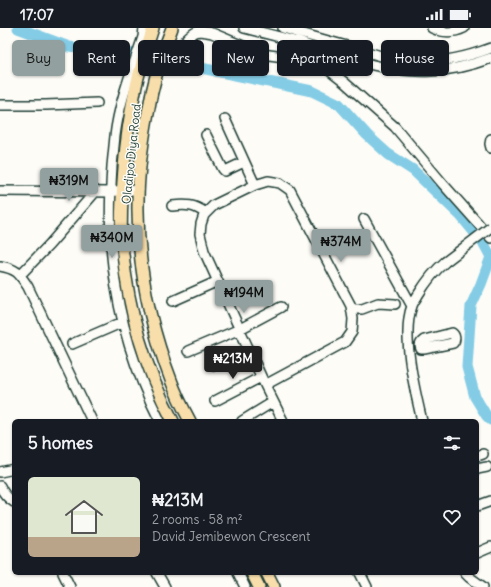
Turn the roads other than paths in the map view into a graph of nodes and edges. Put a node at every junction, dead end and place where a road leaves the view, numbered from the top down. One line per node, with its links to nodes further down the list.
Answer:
1 (172, 28): 25 (main road, Oladipo Diya Road)
2 (244, 28): 7 (street)
3 (283, 28): 7 (street)
4 (432, 28): 5 (street)
5 (464, 28)
6 (147, 33): 15 (main road, Oladipo Diya Road)
7 (297, 34): 9 (street); 10 (street)
8 (186, 40): 11 (street)
9 (306, 40)
10 (491, 48)
11 (277, 56)
12 (491, 58): 13 (street)
13 (373, 64)
14 (336, 76): 32 (street)
15 (132, 85): 24 (main road, Oladipo Diya Road); 28 (street)
16 (97, 103): 17 (street)
17 (0, 105)
18 (225, 119): 22 (street)
19 (206, 135): 22 (street)
20 (491, 139): 21 (street)
21 (491, 148)
22 (244, 162): 23 (street)
23 (255, 185): 30 (street); 40 (street)
24 (122, 190): 25 (street); 28 (street); 54 (main road, Oladipo Diya Road)
25 (139, 190): 55 (main road, Oladipo Diya Road)
26 (0, 191): 27 (street)
27 (96, 192): 28 (street); 34 (street)
28 (110, 192): 41 (street)
29 (172, 206): 30 (street)
30 (206, 213): 35 (street)
31 (364, 219): 38 (street)
32 (491, 234): 38 (street, bridge)
33 (0, 266): 34 (street)
34 (20, 275): 52 (street)
35 (218, 281): 36 (street); 42 (street)
36 (173, 301)
37 (395, 304): 40 (street)
38 (412, 306): 46 (street)
39 (281, 307): 42 (street)
40 (352, 309): 49 (street)
41 (123, 322): 43 (street); 53 (street)
42 (240, 329): 45 (street); 47 (street)
43 (72, 344)
44 (420, 346): 46 (street)
45 (249, 349): 48 (street); 49 (street)
46 (409, 349): 58 (street)
47 (188, 351)
48 (214, 365)
49 (263, 381): 50 (street); 51 (street)
50 (215, 401)
51 (274, 402): 56 (street); 57 (street)
52 (91, 419)
53 (159, 419)
54 (172, 419)
55 (189, 419)
56 (245, 419)
57 (282, 419)
58 (422, 419)
59 (487, 467): 61 (street)
60 (12, 469): 62 (street)
61 (479, 469)
62 (0, 472)
63 (0, 486): 65 (street)
64 (491, 500): 66 (street)
65 (12, 501)
66 (479, 505)
67 (491, 547): 68 (street)
68 (479, 552)
69 (64, 575): 76 (street)
70 (158, 575): 77 (street)
71 (239, 575): 78 (street)
72 (253, 575): 79 (main road)
73 (268, 575): 80 (main road)
74 (361, 575): 81 (street)
75 (467, 575): 82 (street)
76 (70, 587)
77 (165, 587)
78 (245, 587)
79 (260, 587)
80 (274, 587)
81 (367, 587)
82 (483, 587)

